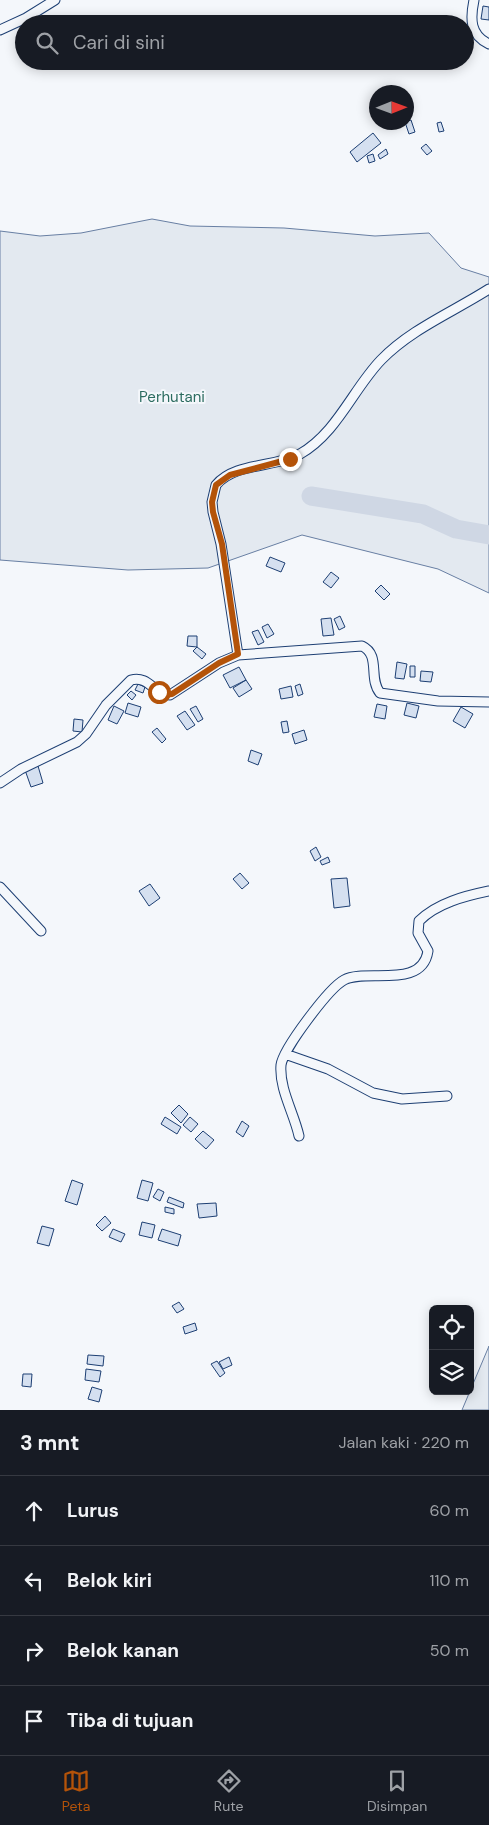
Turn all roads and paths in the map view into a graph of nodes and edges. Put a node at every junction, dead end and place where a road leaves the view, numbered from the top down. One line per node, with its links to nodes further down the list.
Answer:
1 (55, 0): 3 (street)
2 (474, 0): 4 (street)
3 (31, 15)
4 (472, 15)
5 (15, 23): 6 (street)
6 (0, 30)
7 (474, 32): 8 (street)
8 (489, 44)
9 (489, 289): 10 (street)
10 (238, 654): 11 (street); 12 (street)
11 (489, 702)
12 (0, 783)
13 (0, 887): 15 (street)
14 (489, 891): 16 (street)
15 (41, 931)
16 (286, 1054): 17 (street); 18 (street)
17 (447, 1096)
18 (299, 1136)

